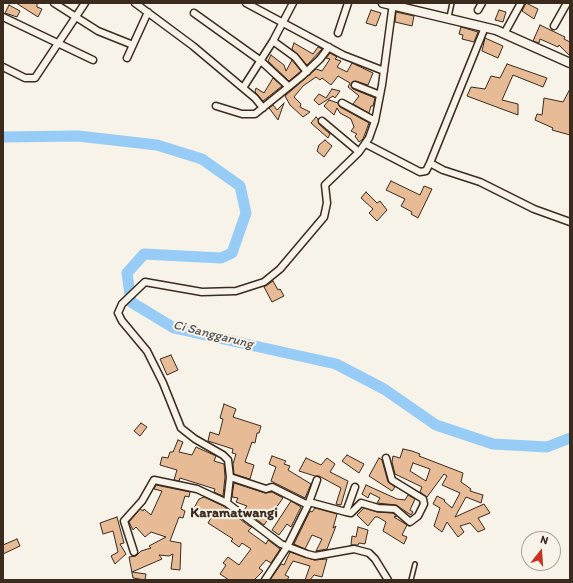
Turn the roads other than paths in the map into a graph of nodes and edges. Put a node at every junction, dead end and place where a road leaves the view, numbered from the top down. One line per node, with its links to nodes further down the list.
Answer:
1 (54, 3): 17 (street)
2 (86, 3): 17 (street)
3 (135, 3): 13 (street)
4 (246, 3): 20 (street)
5 (293, 3): 20 (street)
6 (348, 3): 23 (street)
7 (383, 3): 12 (main road)
8 (452, 3): 19 (lane)
9 (482, 3): 14 (street)
10 (521, 3): 24 (street)
11 (567, 3): 21 (street)
12 (392, 4): 19 (main road); 34 (street)
13 (144, 5): 15 (street)
14 (478, 10)
15 (148, 12): 27 (street); 38 (street)
16 (194, 13): 31 (street)
17 (76, 16): 26 (street); 27 (street)
18 (3, 18): 26 (street)
19 (449, 19): 22 (main road)
20 (282, 23): 25 (street); 28 (street)
21 (554, 26)
22 (485, 27): 24 (main road); 47 (street)
23 (338, 33)
24 (504, 34): 32 (main road)
25 (273, 41): 31 (street); 35 (street)
26 (58, 43): 30 (street); 33 (street)
27 (133, 45): 29 (street)
28 (330, 48): 34 (street); 35 (street)
29 (127, 58)
30 (92, 60)
31 (261, 61): 37 (street); 38 (street)
32 (570, 63)
33 (3, 67)
34 (384, 71): 39 (street)
35 (307, 72): 37 (street)
36 (355, 85): 39 (street)
37 (288, 86): 42 (street)
38 (243, 88): 42 (street)
39 (380, 95): 44 (street)
40 (342, 103): 44 (street)
41 (216, 106): 42 (street)
42 (263, 108)
43 (322, 121): 46 (street)
44 (375, 121): 45 (street)
45 (366, 144): 46 (street); 47 (street)
46 (359, 152): 50 (street)
47 (430, 163): 48 (street)
48 (570, 222)
49 (386, 458): 55 (street)
50 (230, 477): 53 (street); 54 (street)
51 (317, 480): 54 (street)
52 (355, 487): 55 (street)
53 (227, 503): 56 (street); 57 (street)
54 (309, 504): 55 (street); 56 (street)
55 (346, 512)
56 (287, 547): 59 (street); 60 (street)
57 (134, 552)
58 (415, 564): 61 (lane)
59 (265, 580)
60 (388, 580)
61 (411, 580)

